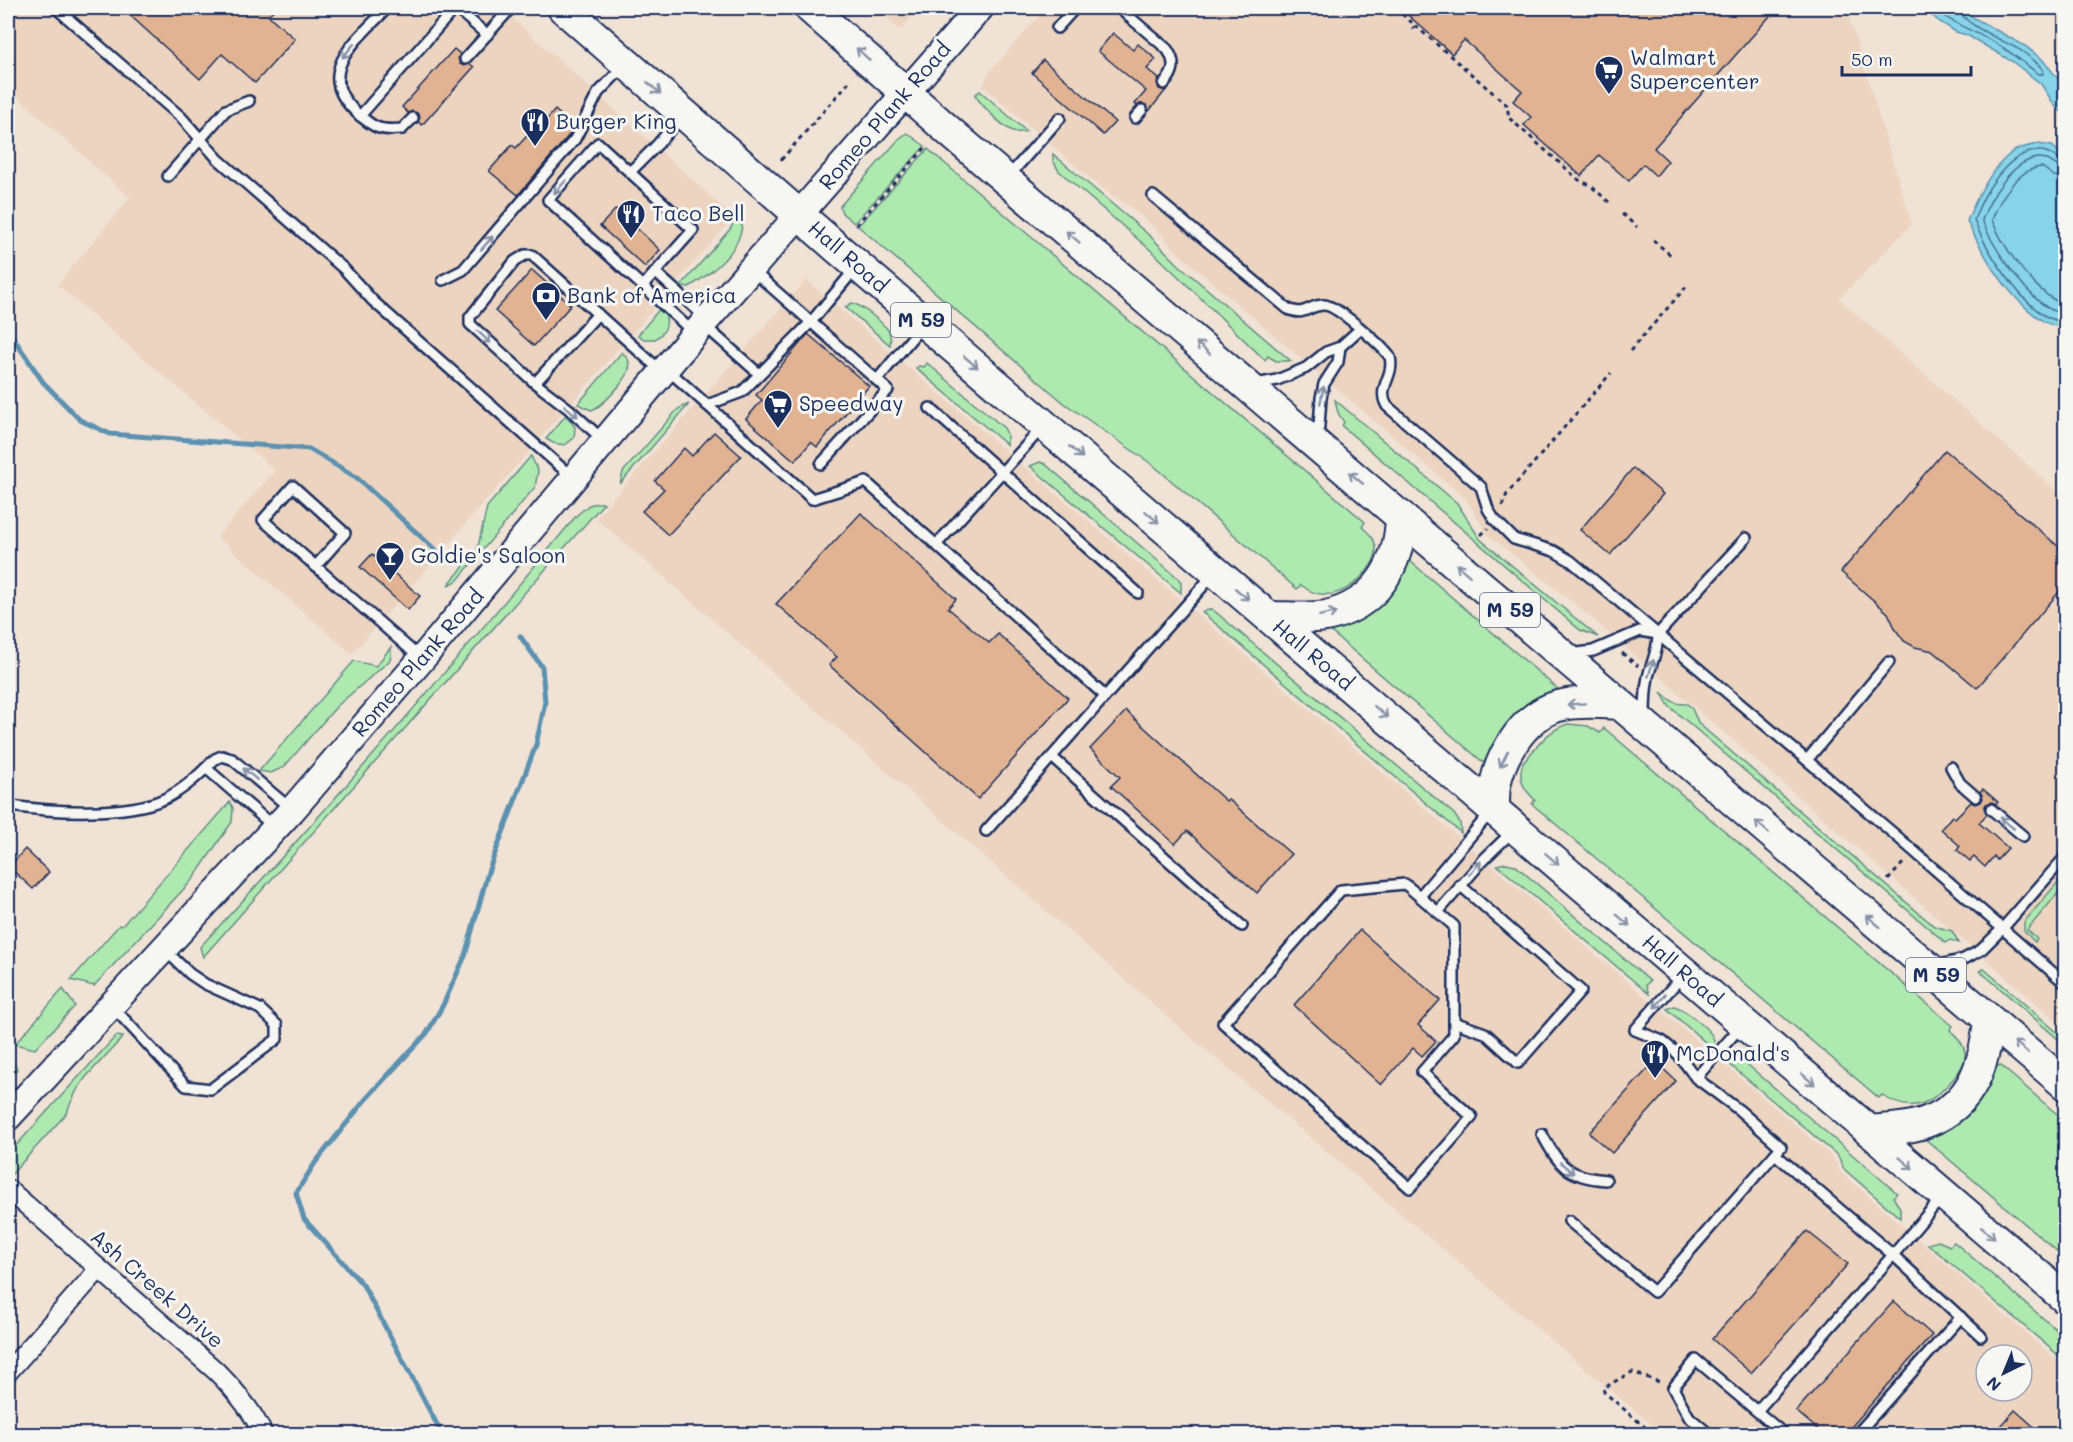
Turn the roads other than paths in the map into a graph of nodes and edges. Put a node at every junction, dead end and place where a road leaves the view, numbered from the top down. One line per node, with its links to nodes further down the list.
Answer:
1 (56, 8): 23 (lane)
2 (387, 8): 19 (lane, one-way to 19)
3 (455, 8): 11 (lane); 19 (lane)
4 (511, 8): 11 (lane)
5 (563, 8): 13 (highway, Hall Road / M 59)
6 (810, 8): 15 (highway, M 59, one-way to 6)
7 (980, 8): 15 (main road, Romeo Plank Road)
8 (1075, 8): 10 (lane)
9 (1119, 8): 14 (lane)
10 (1058, 28)
11 (487, 35): 12 (lane)
12 (465, 59)
13 (627, 64): 18 (highway, Hall Road / M 59, one-way to 18); 32 (lane, one-way to 13)
14 (1164, 84)
15 (907, 93): 26 (highway, M 59); 28 (main road, Romeo Plank Road)
16 (249, 101): 23 (lane)
17 (1142, 110): 22 (lane)
18 (684, 114): 24 (lane); 28 (highway, Hall Road / M 59)
19 (360, 116): 20 (lane)
20 (413, 117)
21 (1060, 118): 26 (lane)
22 (1135, 118)
23 (200, 140): 25 (lane); 52 (lane)
24 (630, 172): 31 (lane); 33 (lane, one-way to 33)
25 (168, 176)
26 (1006, 179): 44 (highway, M 59, one-way to 26)
27 (1153, 196): 38 (lane)
28 (798, 215): 29 (highway, Hall Road / M 59); 30 (main road, Romeo Plank Road)
29 (858, 266): 35 (lane); 36 (highway, Hall Road / M 59)
30 (751, 270): 35 (lane); 37 (main road, Romeo Plank Road)
31 (655, 272): 33 (lane); 37 (lane)
32 (443, 280)
33 (643, 286): 37 (lane)
34 (598, 314): 40 (lane); 43 (lane); 43 (lane, one-way to 43)
35 (811, 322): 41 (lane); 42 (lane)
36 (925, 323): 42 (lane); 47 (highway, Hall Road / M 59, one-way to 47)
37 (702, 326): 40 (main road, Romeo Plank Road); 41 (lane)
38 (1360, 328): 39 (lane); 60 (lane)
39 (1340, 347): 44 (lane); 49 (lane, one-way to 39)
40 (664, 371): 45 (lane); 48 (main road, Romeo Plank Road)
41 (758, 373): 45 (lane)
42 (877, 380): 50 (lane)
43 (535, 383): 48 (lane, one-way to 48)
44 (1248, 386): 49 (highway, M 59)
45 (707, 405): 55 (lane)
46 (930, 408): 51 (lane)
47 (1044, 425): 51 (lane); 57 (highway, Hall Road / M 59, one-way to 57)
48 (605, 441): 52 (main road, Romeo Plank Road)
49 (1318, 446): 53 (highway, M 59, one-way to 49)
50 (821, 464)
51 (1002, 471): 55 (lane); 58 (lane)
52 (574, 479): 62 (main road, Romeo Plank Road)
53 (1401, 516): 59 (highway, one-way to 53); 61 (highway, M 59, one-way to 53)
54 (1746, 538): 60 (lane)
55 (936, 545): 64 (lane)
56 (315, 567): 56 (lane); 62 (lane)
57 (1216, 572): 59 (highway, Hall Road / M 59, one-way to 59); 64 (lane)
58 (1138, 593)
59 (1269, 617): 72 (highway, Hall Road / M 59, one-way to 72)
60 (1658, 634): 61 (lane); 66 (lane, one-way to 60); 68 (lane)
61 (1563, 655): 65 (highway, M 59)
62 (421, 660): 75 (main road, Romeo Plank Road)
63 (1889, 663): 68 (lane)
64 (1106, 696): 67 (lane)
65 (1619, 704): 66 (highway, M 59); 72 (highway, one-way to 72)
66 (1645, 725): 86 (highway, M 59, one-way to 66)
67 (1052, 757): 77 (lane); 83 (lane)
68 (1807, 760): 84 (lane)
69 (1951, 767): 71 (lane)
70 (206, 768): 74 (lane); 75 (lane); 75 (lane, one-way to 70)
71 (1976, 796)
72 (1494, 809): 76 (highway, Hall Road / M 59); 81 (lane)
73 (1991, 809): 78 (lane, one-way to 73)
74 (8, 810)
75 (283, 819): 85 (main road, Romeo Plank Road)
76 (1516, 828): 80 (lane, one-way to 76); 87 (highway, Hall Road / M 59, one-way to 87)
77 (986, 831)
78 (2024, 836)
79 (2066, 856): 84 (lane)
80 (1460, 885): 82 (lane); 91 (lane)
81 (1420, 896): 82 (lane); 91 (lane)
82 (1438, 912): 91 (lane)
83 (1242, 926)
84 (2002, 929): 86 (lane); 88 (lane)
85 (163, 949): 89 (main road, Romeo Plank Road); 89 (lane)
86 (1928, 968): 90 (highway, M 59)
87 (1684, 973): 92 (highway, Hall Road / M 59); 93 (lane, one-way to 93)
88 (2066, 984)
89 (111, 1005): 95 (main road, Romeo Plank Road)
90 (1989, 1020): 94 (highway, M 59, one-way to 90); 96 (highway)
91 (1454, 1022)
92 (1743, 1024): 93 (lane); 96 (highway, Hall Road / M 59, one-way to 96)
93 (1696, 1078): 98 (lane)
94 (2066, 1085)
95 (8, 1117)
96 (1869, 1131): 101 (highway, Hall Road / M 59, one-way to 101)
97 (1542, 1134): 99 (lane, one-way to 99)
98 (1775, 1154): 102 (lane); 103 (lane)
99 (1606, 1180)
100 (8, 1189): 104 (street, Ash Creek Drive)
101 (1943, 1195): 103 (lane); 105 (highway, Hall Road / M 59, one-way to 105)
102 (1569, 1221)
103 (1893, 1255): 106 (lane); 109 (lane)
104 (99, 1269): 108 (street); 110 (street, Ash Creek Drive)
105 (2066, 1299)
106 (1961, 1317): 107 (lane); 113 (lane)
107 (1981, 1336)
108 (8, 1372)
109 (1757, 1411): 111 (lane); 112 (lane)
110 (263, 1434)
111 (1709, 1434)
112 (1784, 1434)
113 (1857, 1434)

